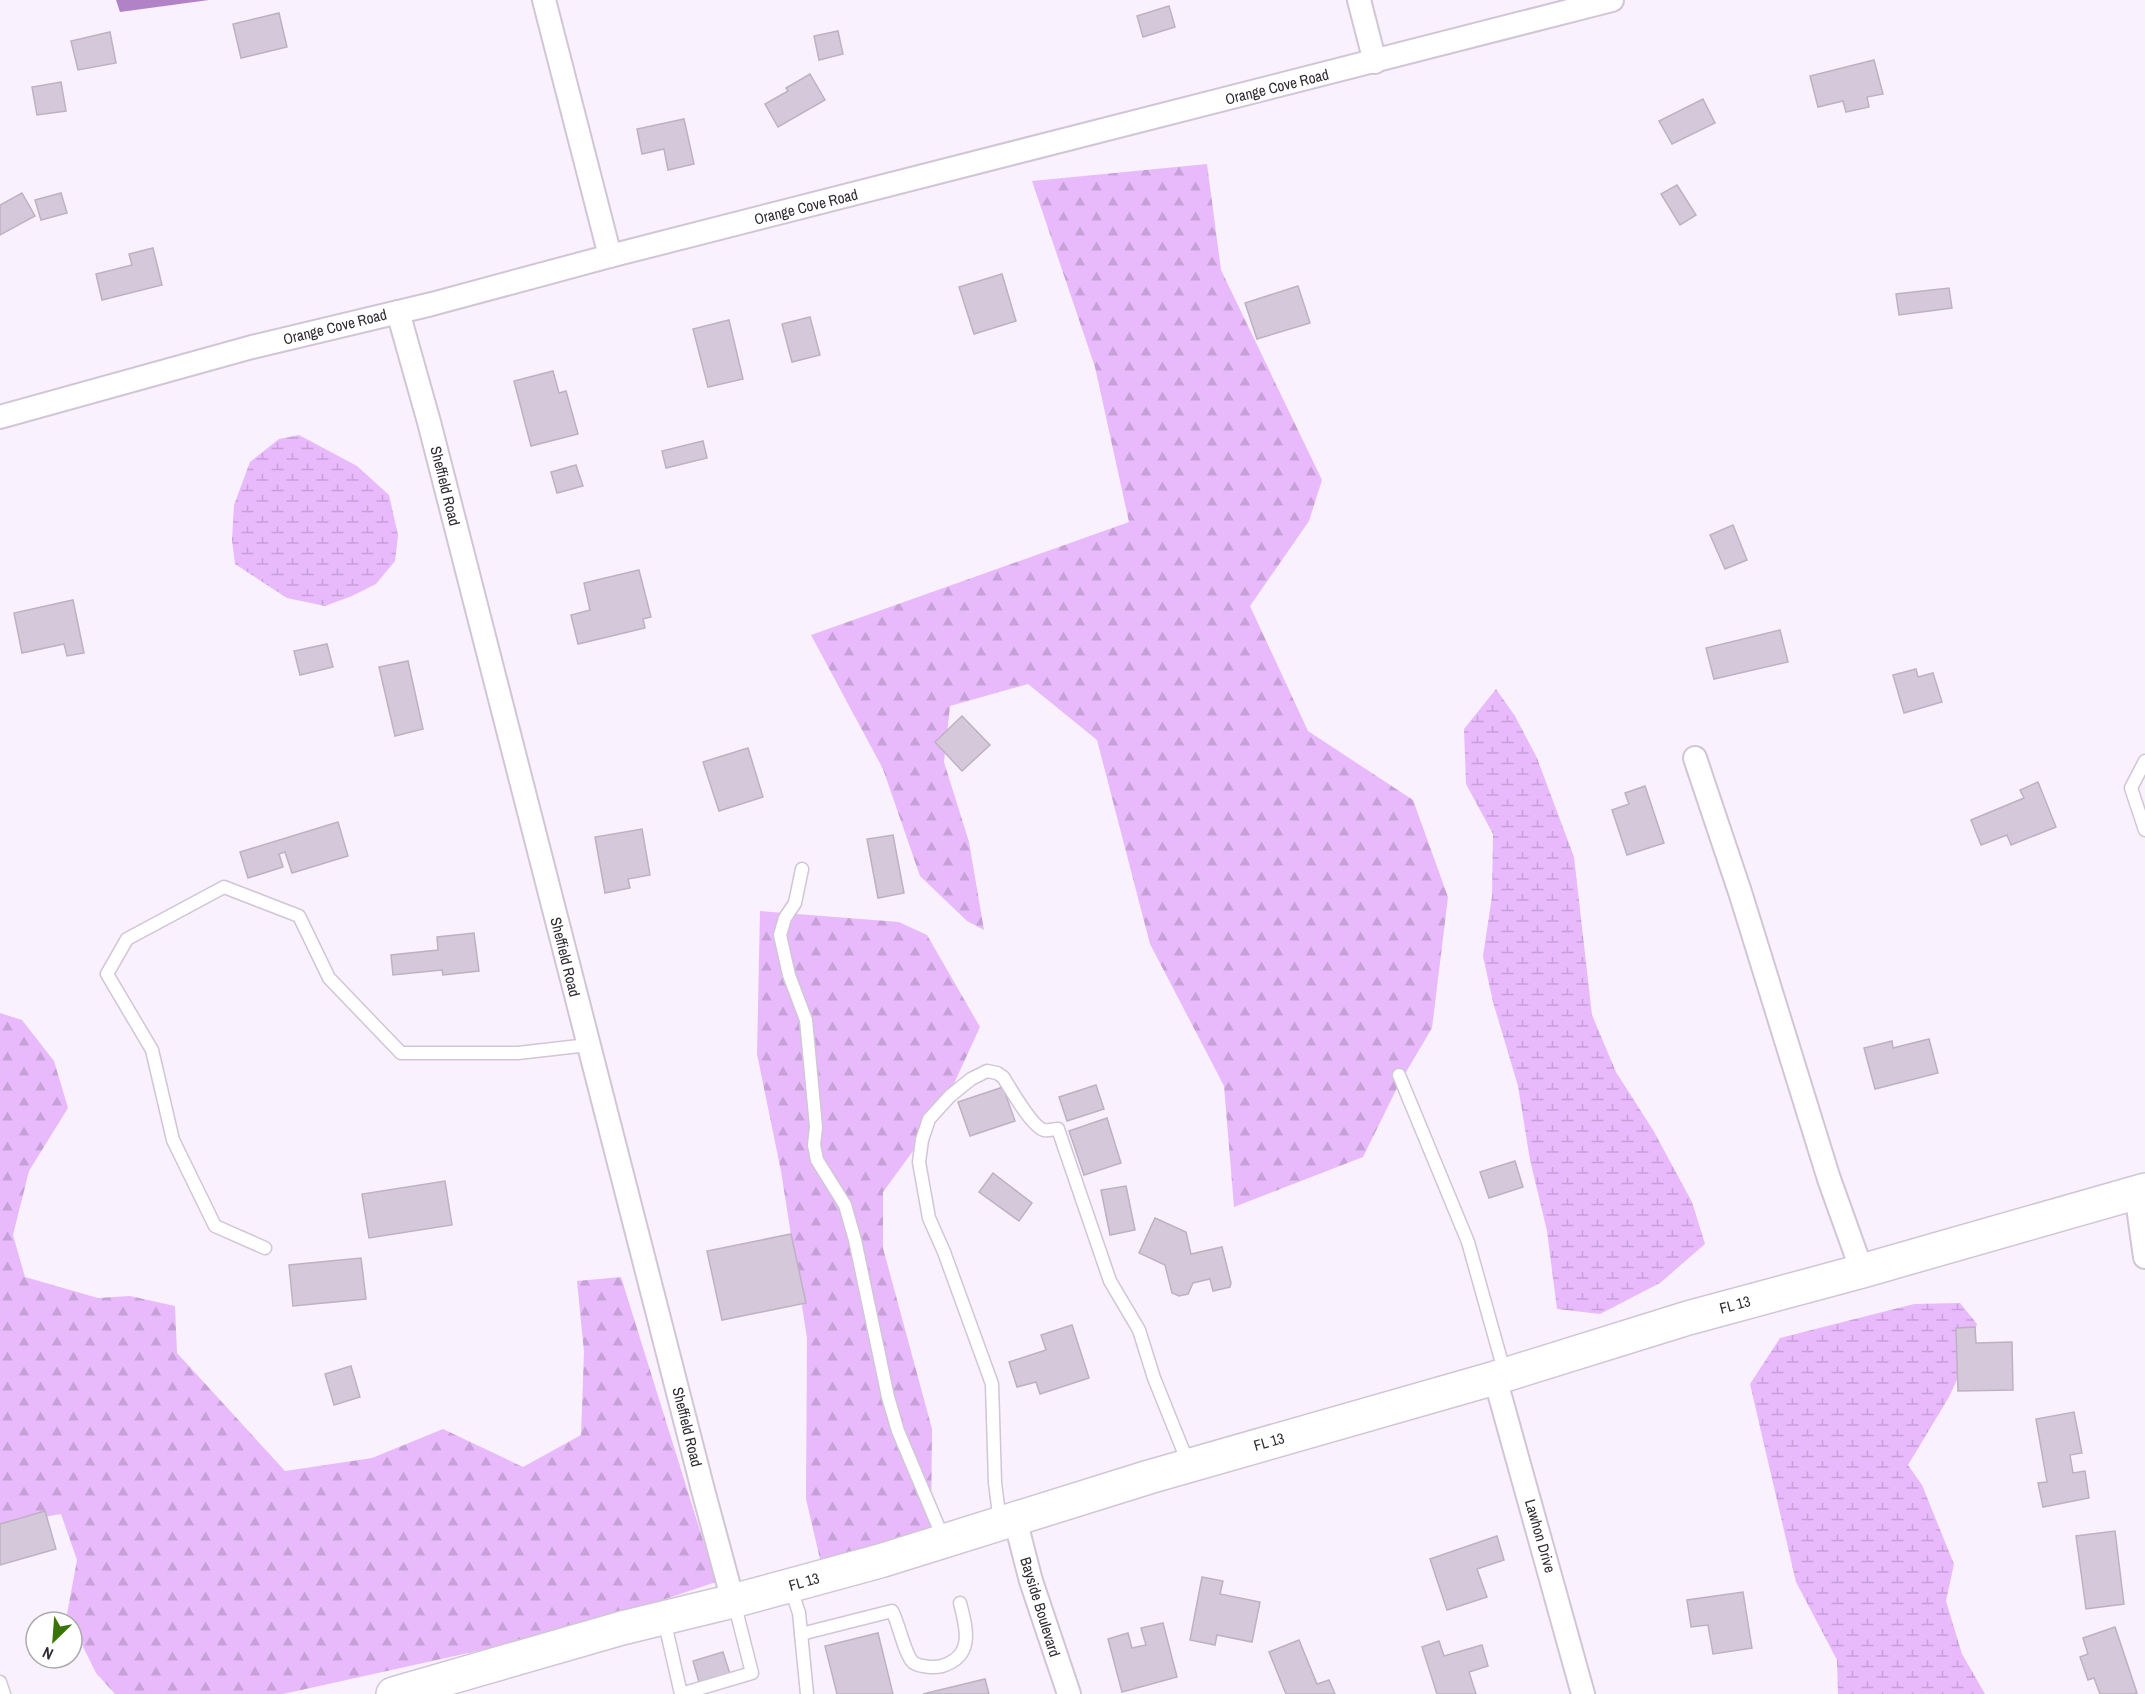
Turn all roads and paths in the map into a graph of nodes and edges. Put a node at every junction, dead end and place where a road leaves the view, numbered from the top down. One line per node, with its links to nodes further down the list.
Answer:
1 (544, 0): 5 (street)
2 (1359, 0): 4 (street)
3 (1612, 0): 4 (street, Orange Cove Road)
4 (1375, 62): 5 (street, Orange Cove Road)
5 (610, 256): 6 (street, Orange Cove Road)
6 (398, 312): 7 (street, Orange Cove Road); 12 (street, Sheffield Road)
7 (0, 417)
8 (1695, 758): 17 (street)
9 (2145, 761): 10 (lane)
10 (2145, 830)
11 (802, 869): 21 (lane)
12 (588, 1046): 15 (lane); 23 (street, Sheffield Road)
13 (1399, 1075): 18 (lane)
14 (2140, 1192): 16 (street); 17 (main road, FL 13)
15 (265, 1248)
16 (2145, 1257)
17 (1862, 1271): 18 (main road, FL 13)
18 (1500, 1376): 19 (main road, FL 13); 32 (street, Lawhon Drive)
19 (1189, 1465): 20 (main road, FL 13); 20 (lane)
20 (1008, 1521): 21 (main road, FL 13); 31 (street, Bayside Boulevard)
21 (944, 1541): 22 (main road, FL 13)
22 (790, 1586): 23 (main road, FL 13); 26 (lane)
23 (733, 1601): 25 (main road, FL 13); 25 (lane)
24 (960, 1604): 26 (lane)
25 (663, 1617): 29 (main road, FL 13)
26 (801, 1634): 30 (lane)
27 (0, 1682): 28 (lane)
28 (4, 1694)
29 (393, 1694)
30 (807, 1694)
31 (1069, 1694)
32 (1583, 1694)

